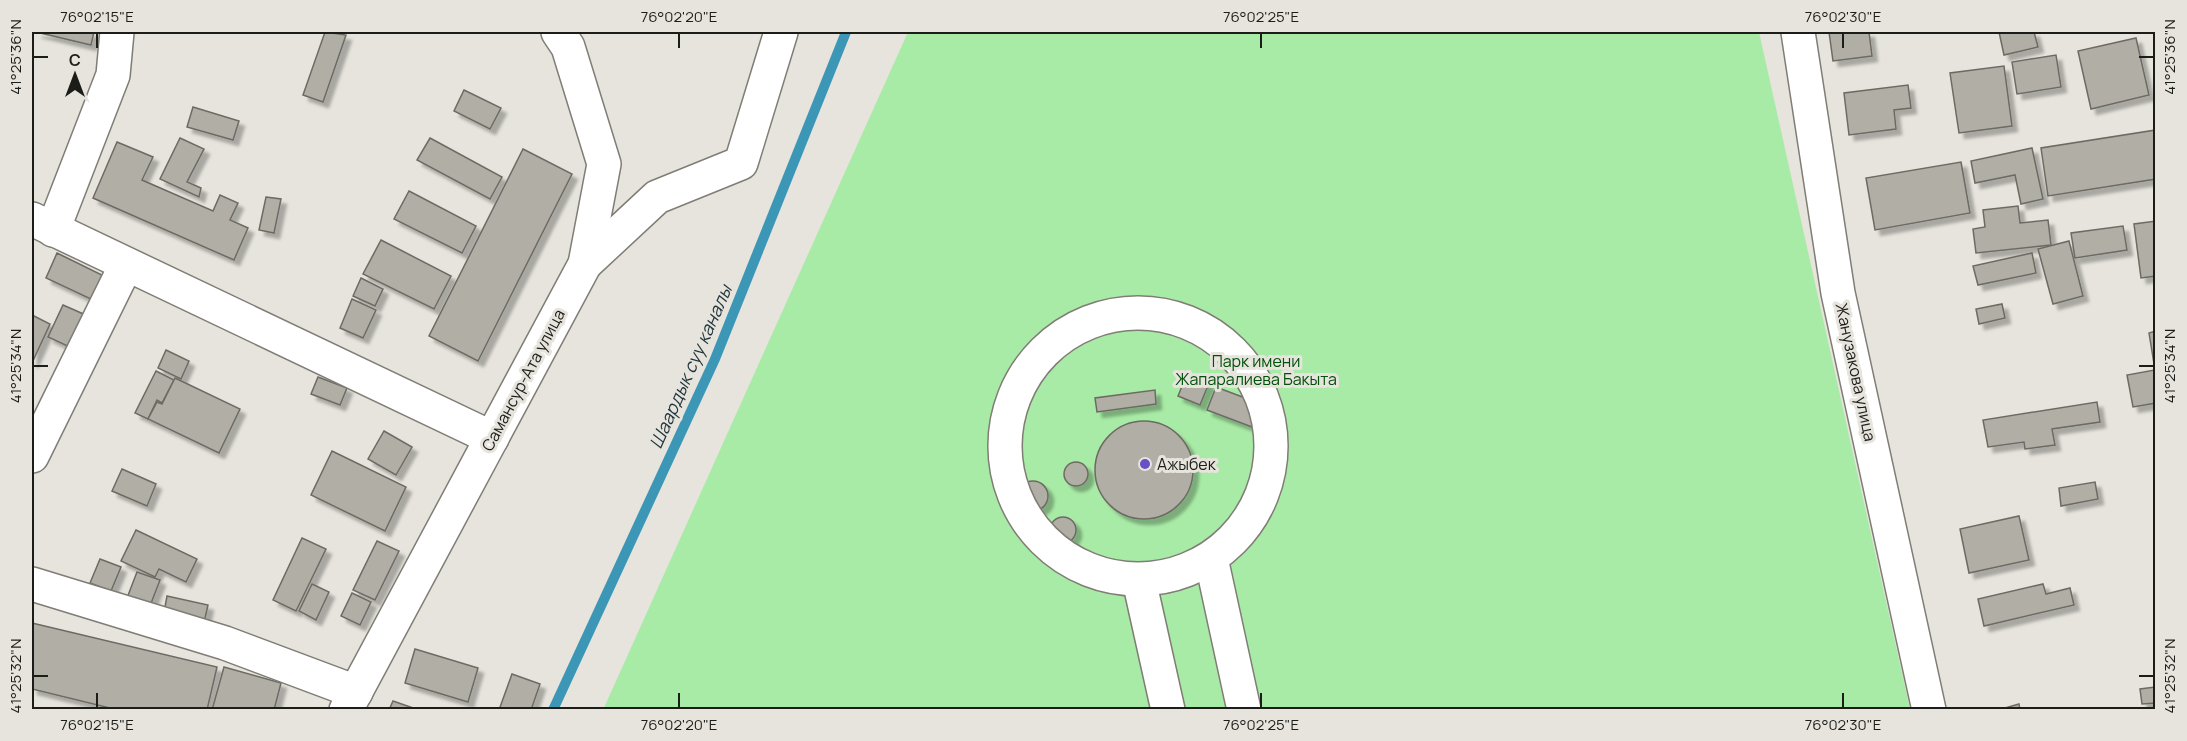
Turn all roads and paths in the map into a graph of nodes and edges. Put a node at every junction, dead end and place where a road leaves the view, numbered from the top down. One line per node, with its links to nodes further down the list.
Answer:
1 (117, 32): 5 (street)
2 (558, 32): 6 (street, Самансур-Ата улица)
3 (781, 32): 6 (street)
4 (1798, 32): 16 (street, Жанузакова улица)
5 (42, 225): 7 (street)
6 (585, 264): 8 (street, Самансур-Ата улица)
7 (126, 265): 8 (street); 9 (street)
8 (492, 438): 13 (street, Самансур-Ата улица)
9 (32, 456)
10 (1211, 558): 11 (street); 11 (street); 15 (street)
11 (1139, 580): 14 (street)
12 (32, 584): 13 (street)
13 (351, 701)
14 (1168, 710)
15 (1244, 710)
16 (1929, 710)

